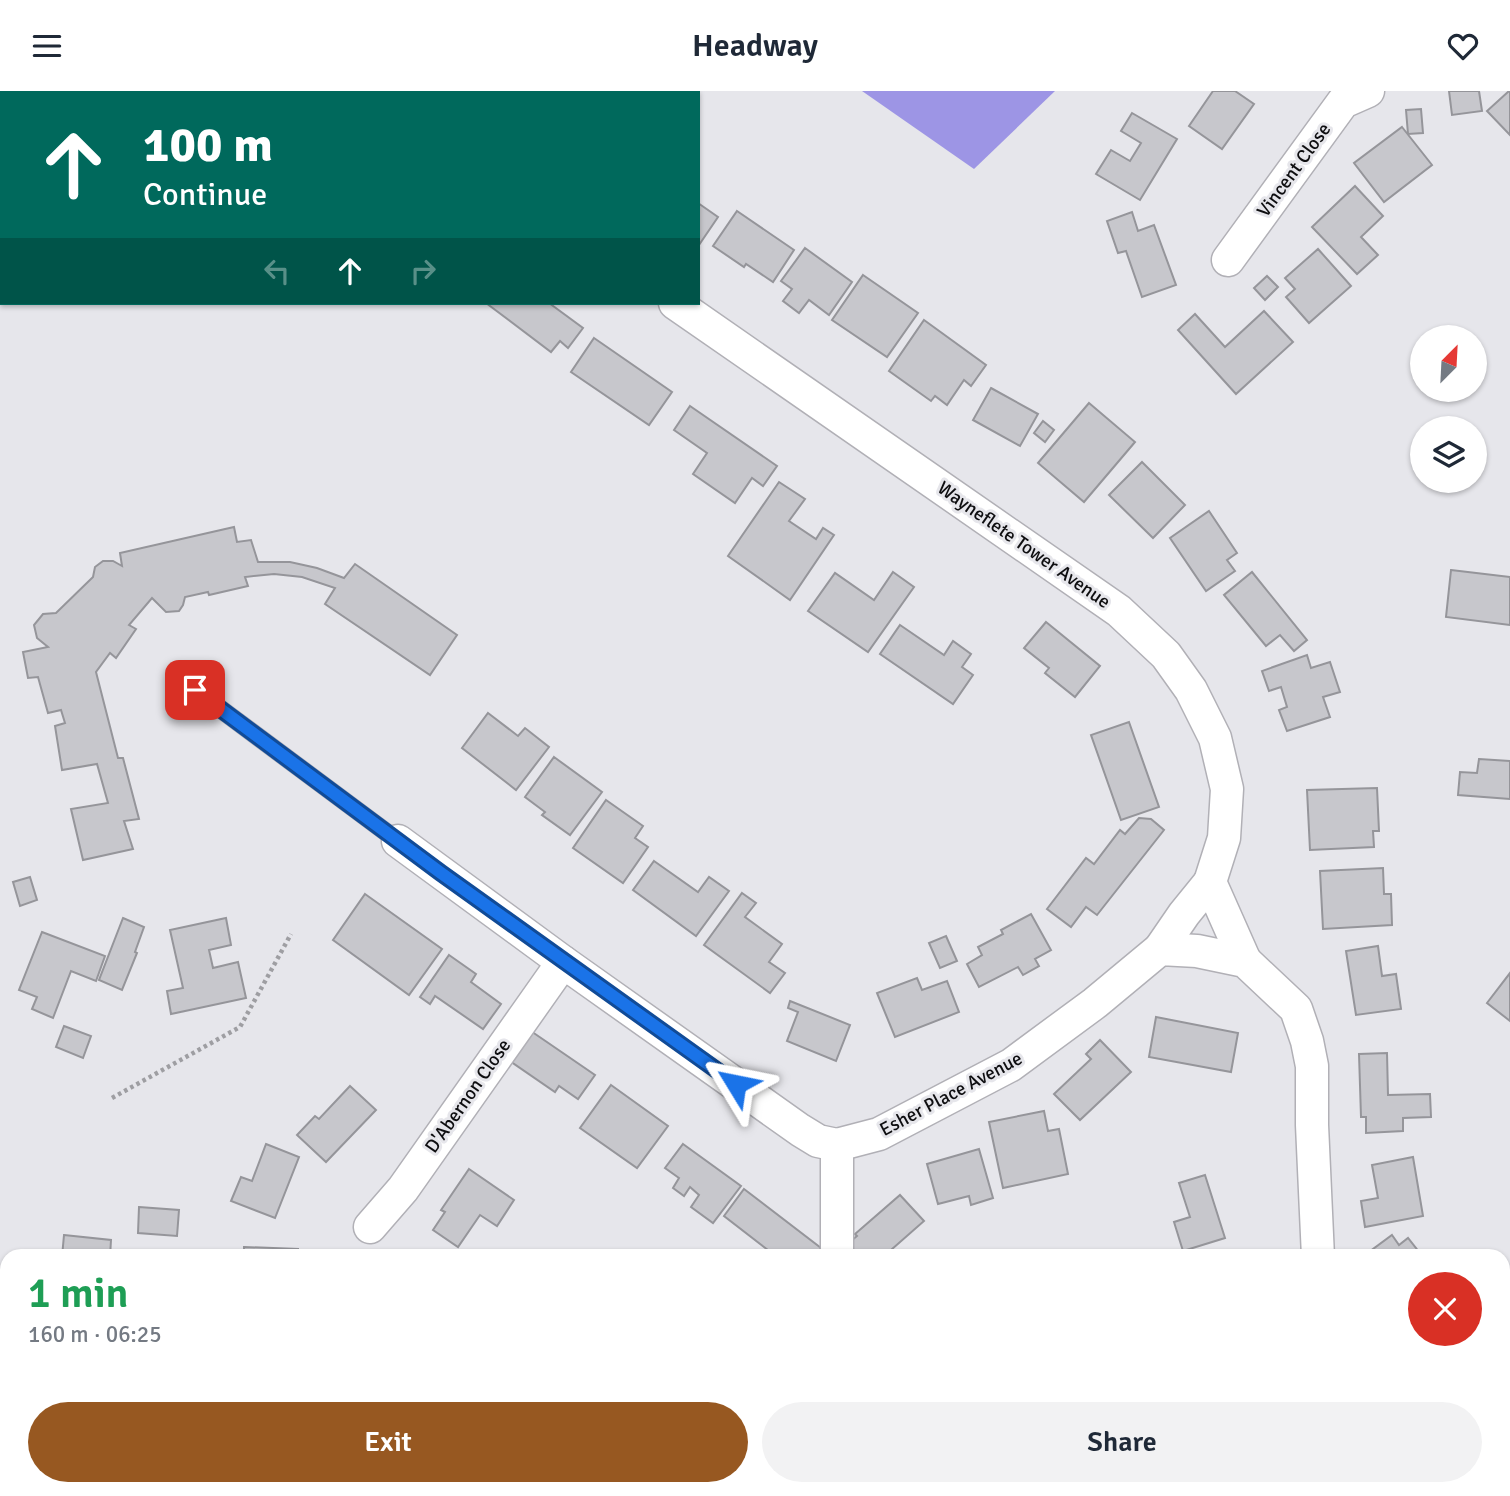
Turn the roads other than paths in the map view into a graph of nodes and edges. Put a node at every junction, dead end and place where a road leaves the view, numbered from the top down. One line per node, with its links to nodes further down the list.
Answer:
1 (1368, 91): 2 (street, Vincent Close)
2 (1228, 260)
3 (678, 305): 6 (street, Wayneflete Tower Avenue)
4 (195, 690): 5 (lane)
5 (398, 841): 9 (street)
6 (1210, 882): 7 (street, Wayneflete Tower Avenue); 8 (street)
7 (1160, 949): 8 (street); 10 (street, Esher Place Avenue)
8 (1245, 961): 13 (street)
9 (563, 962): 10 (street); 11 (street, D'Abernon Close)
10 (837, 1145): 12 (street)
11 (370, 1227)
12 (836, 1249)
13 (1318, 1249)

